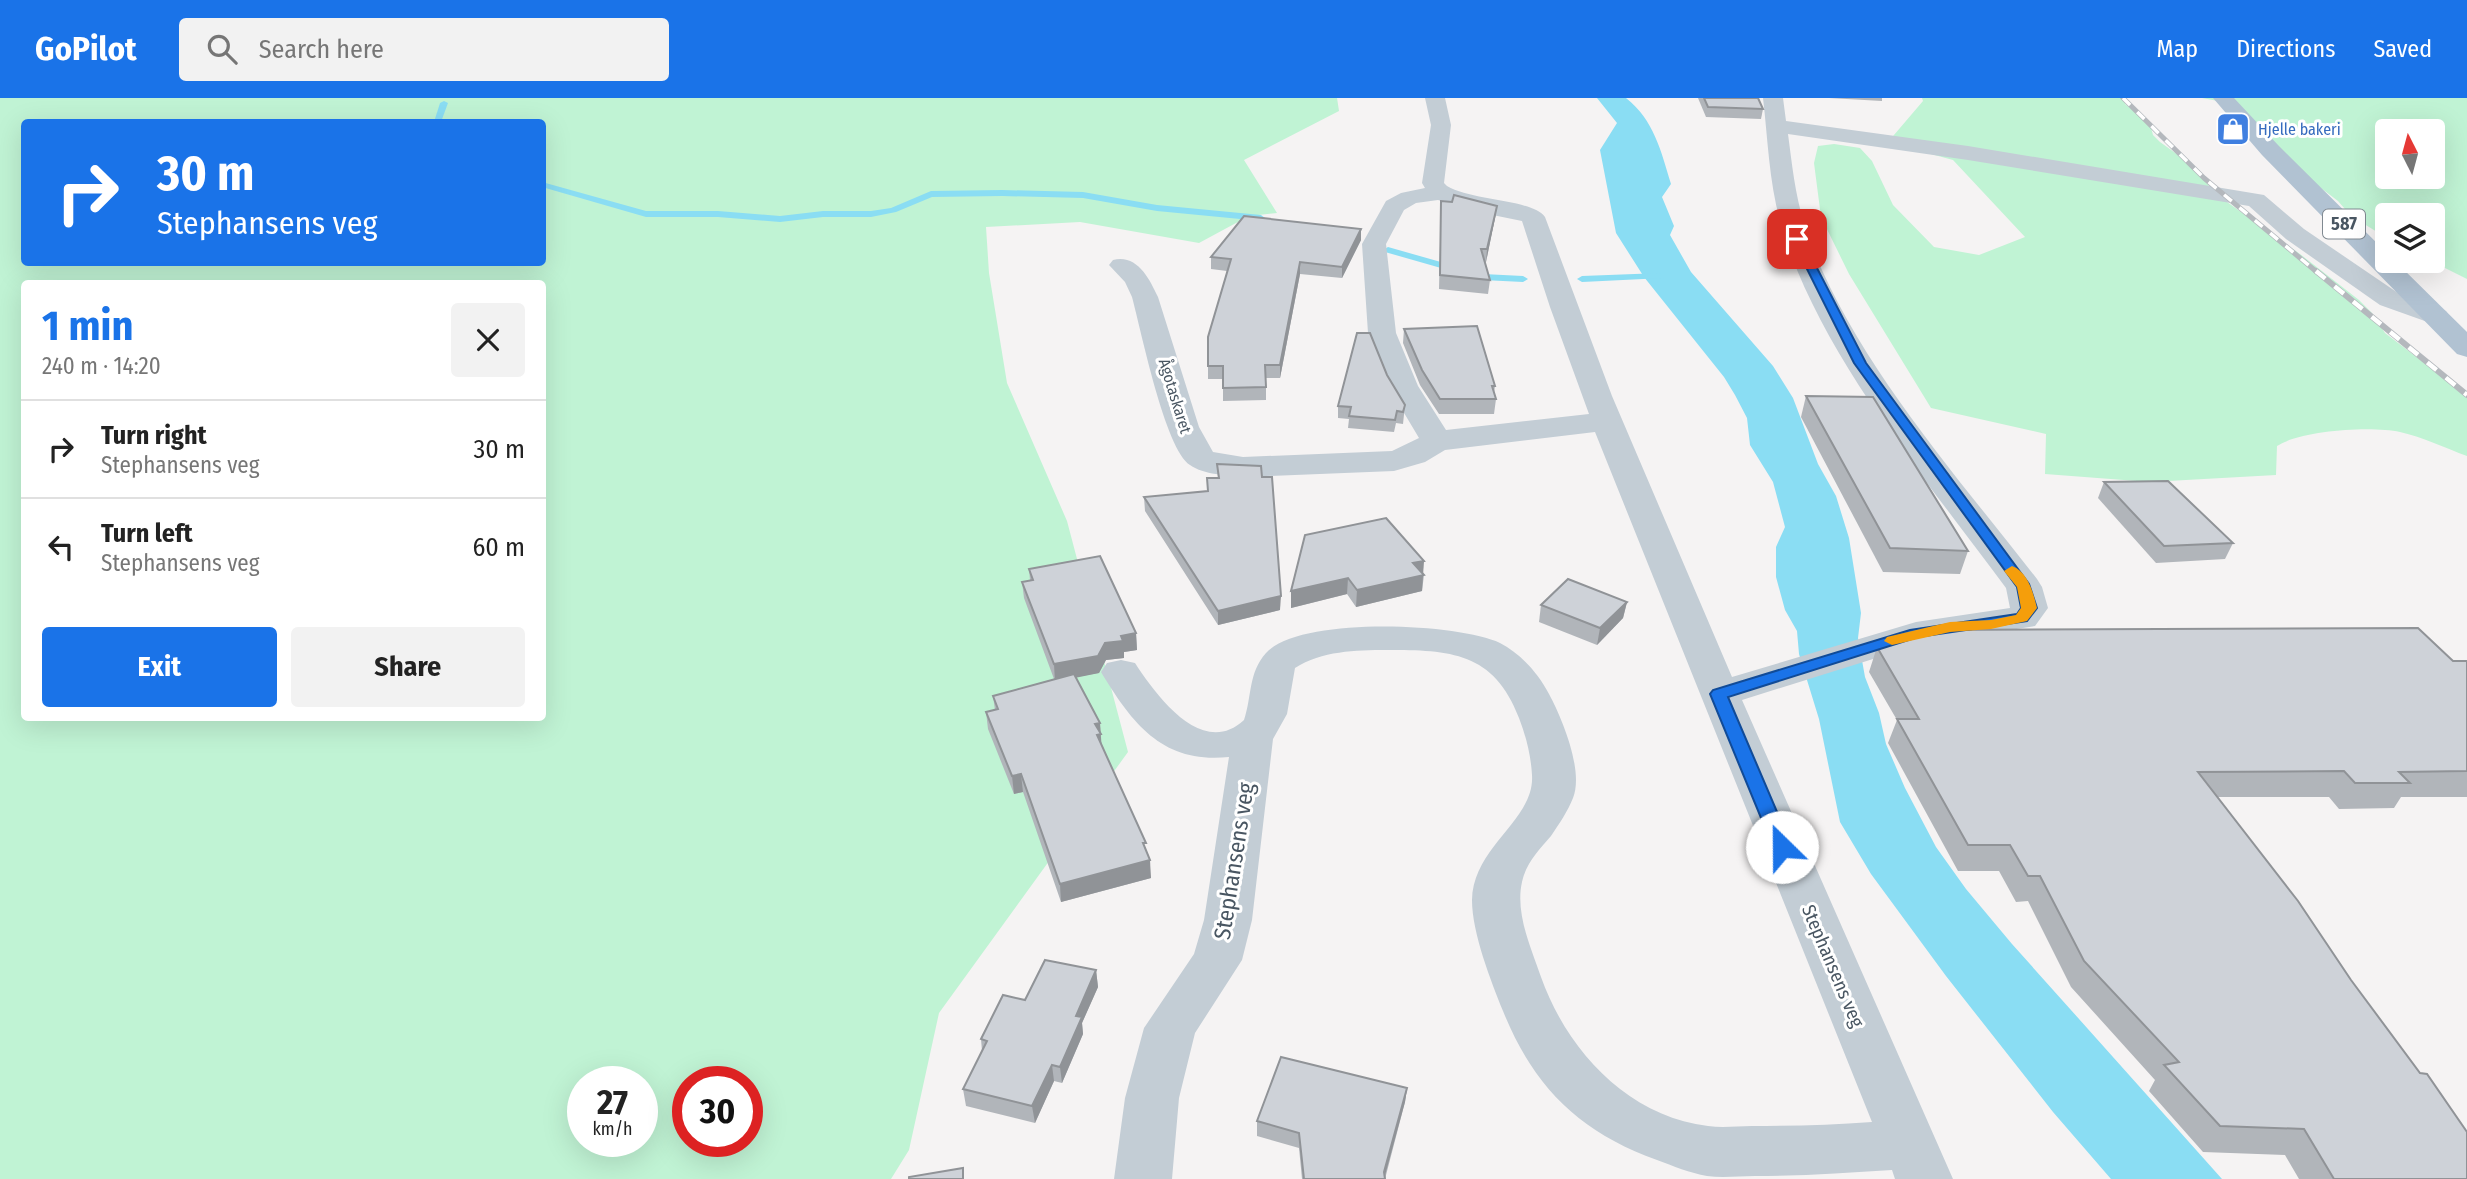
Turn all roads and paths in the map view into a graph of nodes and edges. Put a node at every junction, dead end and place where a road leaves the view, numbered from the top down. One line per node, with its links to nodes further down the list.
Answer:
1 (1435, 98): 4 (street)
2 (2223, 98): 6 (main road, 587)
3 (1775, 112): 6 (street); 11 (street)
4 (1439, 193): 8 (street); 9 (street)
5 (1122, 265): 9 (street, Ågotaskaret)
6 (2436, 317): 7 (main road, 587)
7 (2467, 348)
8 (1607, 421): 9 (street, Ågotaskaret); 11 (street)
9 (1437, 441)
10 (1121, 672): 12 (street)
11 (1719, 694): 13 (street, Stephansens veg)
12 (1253, 735): 13 (street, Stephansens veg); 14 (street, Stephansens veg)
13 (1916, 1162)
14 (1143, 1179)

